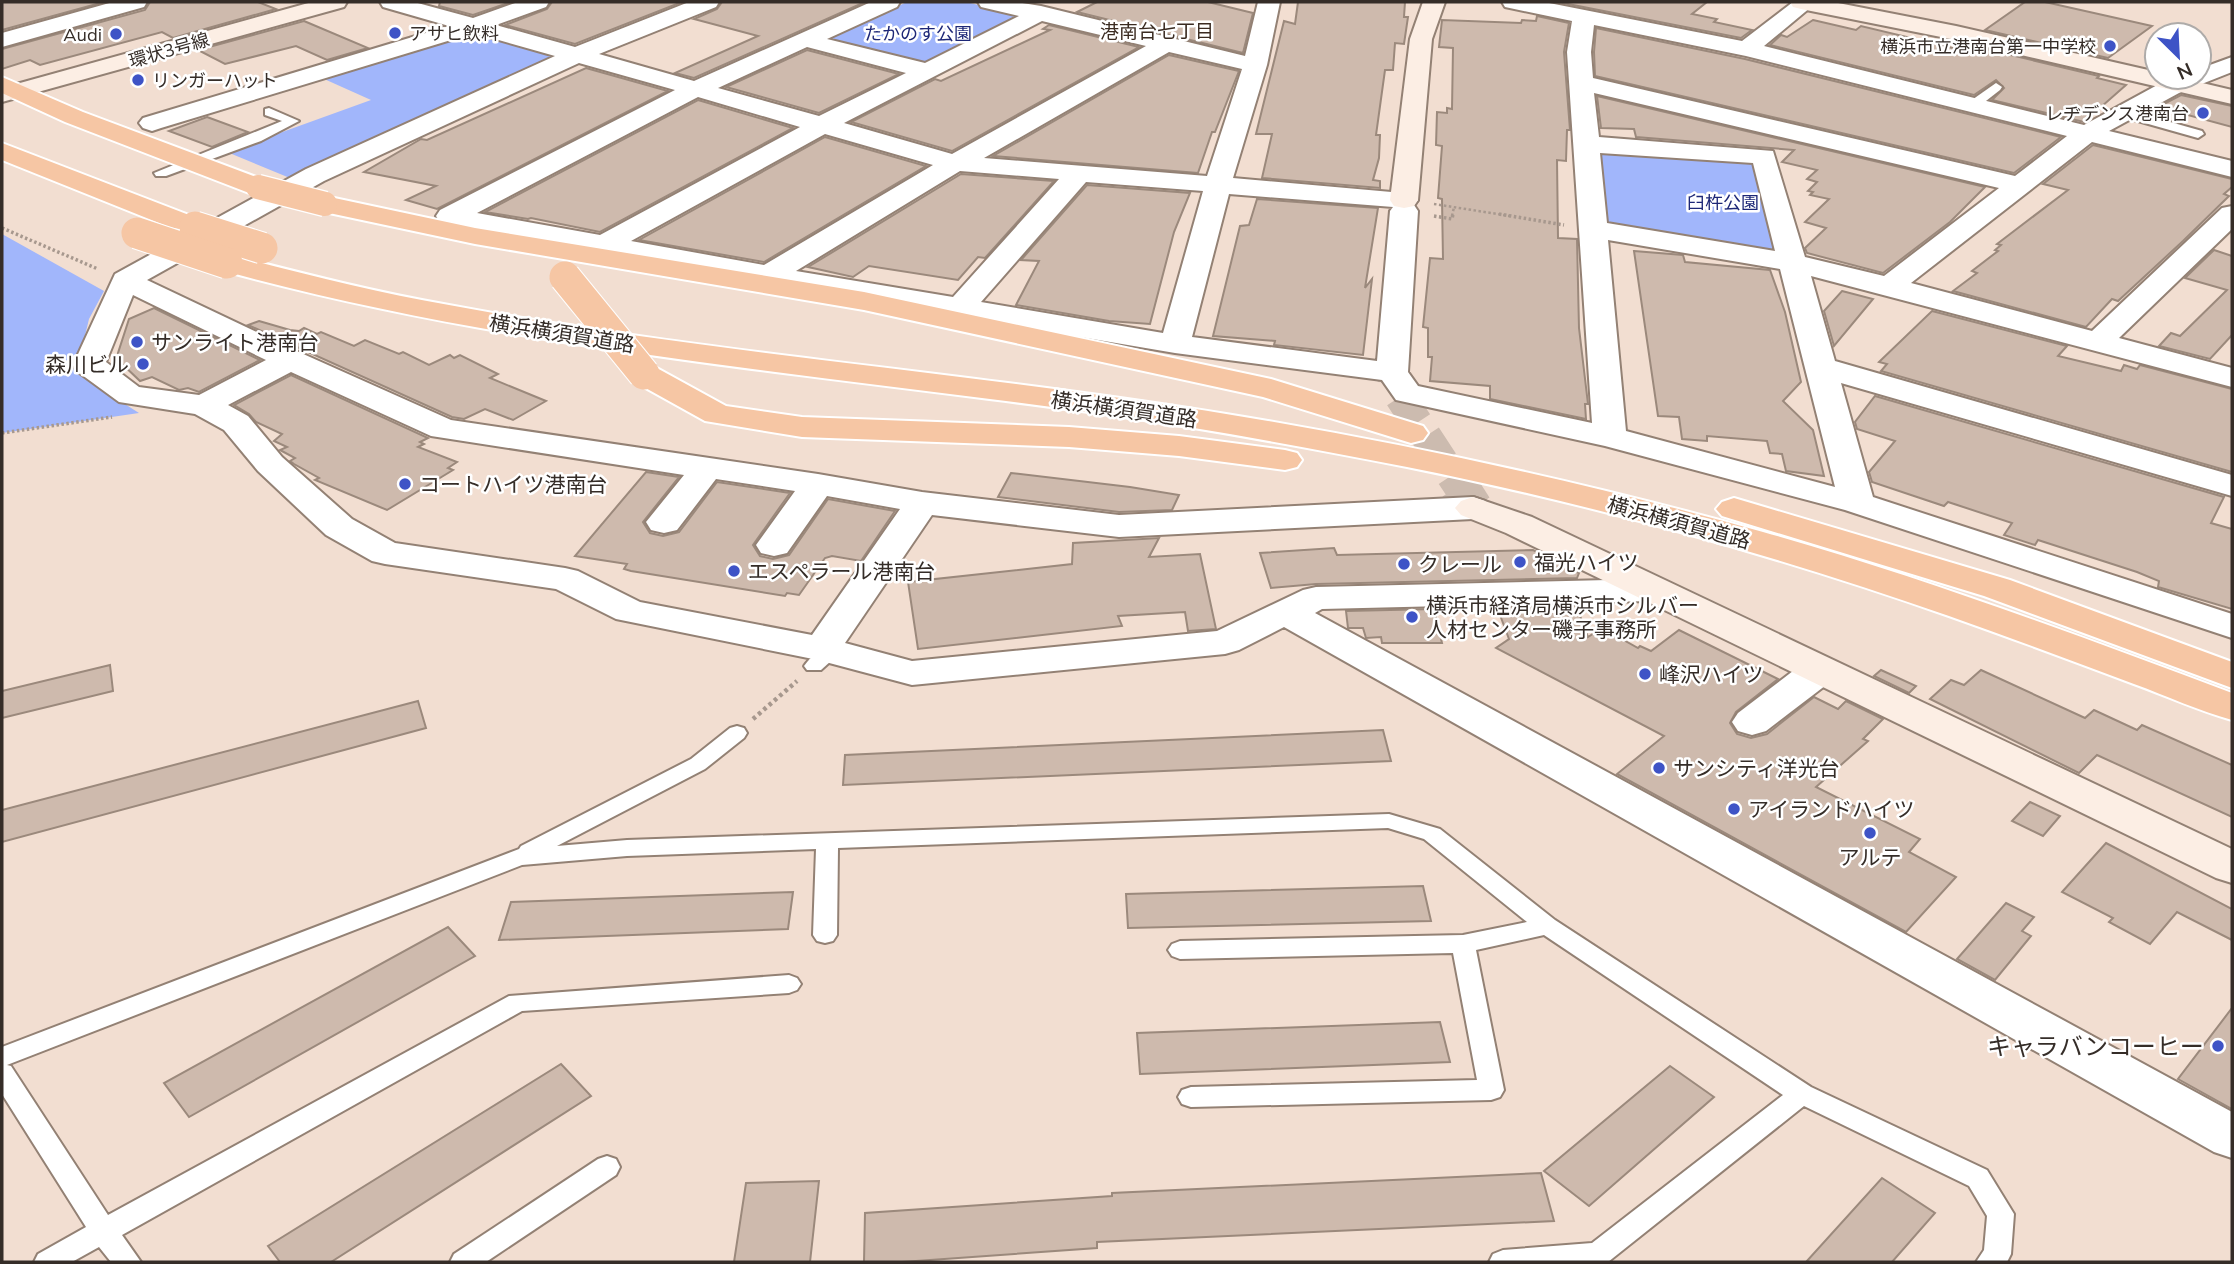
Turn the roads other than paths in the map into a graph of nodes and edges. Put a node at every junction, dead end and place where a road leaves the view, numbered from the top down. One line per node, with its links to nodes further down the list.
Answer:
1 (136, 2): 16 (street)
2 (304, 2): 30 (street, 環状3号線)
3 (336, 2): 30 (street, 環状3号線)
4 (391, 2): 15 (street)
5 (538, 2): 15 (street)
6 (708, 2): 20 (street)
7 (890, 2): 17 (street)
8 (989, 2): 13 (street)
9 (1434, 2): 52 (street)
10 (1513, 2): 14 (street)
11 (1804, 2): 19 (street); 23 (street)
12 (1263, 3): 22 (street)
13 (1041, 13): 18 (street); 24 (street)
14 (1584, 17): 19 (street); 26 (street)
15 (475, 25): 20 (street); 37 (street)
16 (2, 40)
17 (805, 40): 24 (street); 28 (street)
18 (1166, 44): 22 (street); 45 (street)
19 (1746, 49): 33 (street)
20 (577, 55): 28 (street); 60 (street)
21 (2232, 64): 25 (street)
22 (1255, 65): 49 (street)
23 (2143, 69)
24 (928, 71): 38 (street)
25 (2213, 71)
26 (1582, 83): 36 (street); 41 (street)
27 (1996, 87): 33 (lane)
28 (698, 88): 38 (street); 57 (street)
29 (2213, 88): 32 (street)
30 (4, 90): 44 (highway); 47 (highway)
31 (2168, 91): 35 (street)
32 (2232, 97)
33 (1973, 105): 39 (street)
34 (269, 112): 44 (lane)
35 (2124, 113): 39 (street); 40 (lane)
36 (1756, 122): 43 (street); 50 (street)
37 (152, 123)
38 (822, 125): 45 (street); 57 (street)
39 (2087, 133): 46 (street); 50 (street)
40 (2198, 134)
41 (1586, 144): 43 (street); 56 (street)
42 (2, 151): 71 (highway, 横浜横須賀道路, bridge)
43 (1764, 156): 58 (street)
44 (195, 162): 47 (lane); 51 (highway)
45 (955, 163): 48 (street); 59 (street)
46 (2232, 169)
47 (161, 173): 51 (highway)
48 (1078, 174): 49 (street); 62 (street)
49 (1218, 184): 52 (street); 64 (street)
50 (2020, 185): 61 (street)
51 (250, 192): 53 (highway)
52 (1404, 206): 67 (street)
53 (313, 209): 71 (highway); 83 (highway, bridge)
54 (2232, 214): 63 (street)
55 (125, 229): 83 (highway, 横浜横須賀道路, bridge)
56 (1592, 229): 58 (street); 72 (street)
57 (605, 244): 59 (street)
58 (1793, 263): 61 (street); 66 (street)
59 (769, 275): 62 (street)
60 (125, 280): 65 (street); 69 (street)
61 (1889, 286): 63 (street)
62 (961, 307): 64 (street)
63 (2098, 342): 68 (street)
64 (1175, 344): 67 (street)
65 (290, 360): 69 (street); 73 (street)
66 (1821, 367): 75 (street); 77 (street)
67 (1392, 372): 72 (street)
68 (2232, 378)
69 (197, 405): 70 (street); 84 (street)
70 (115, 417)
71 (1411, 433): 86 (highway, 横浜横須賀道路)
72 (1611, 437): 77 (street)
73 (707, 468): 74 (street); 78 (street)
74 (818, 484): 76 (street); 79 (street)
75 (2232, 486)
76 (922, 503): 80 (street); 84 (street)
77 (1857, 503): 82 (street)
78 (664, 522)
79 (774, 545)
80 (1650, 590): 81 (street); 85 (street)
81 (1285, 612): 84 (street); 102 (street)
82 (2232, 626)
83 (2079, 649): 87 (highway, 横浜横須賀道路)
84 (823, 656)
85 (1820, 670): 88 (street); 92 (street)
86 (2232, 676)
87 (2232, 707)
88 (1752, 722)
89 (737, 733): 91 (lane)
90 (828, 841): 91 (lane); 93 (lane); 94 (lane)
91 (519, 857): 98 (lane)
92 (2232, 867)
93 (1547, 926): 95 (lane); 100 (lane)
94 (825, 935)
95 (1463, 944): 96 (lane); 101 (lane)
96 (1180, 950)
97 (789, 984): 104 (lane)
98 (2, 1056)
99 (2, 1073): 104 (lane)
100 (1802, 1094): 108 (lane); 109 (lane)
101 (1191, 1097)
102 (2232, 1137)
103 (607, 1167): 107 (lane)
104 (103, 1231): 105 (lane); 106 (lane)
105 (48, 1262)
106 (127, 1262)
107 (464, 1262)
108 (1503, 1262)
109 (1990, 1262)

